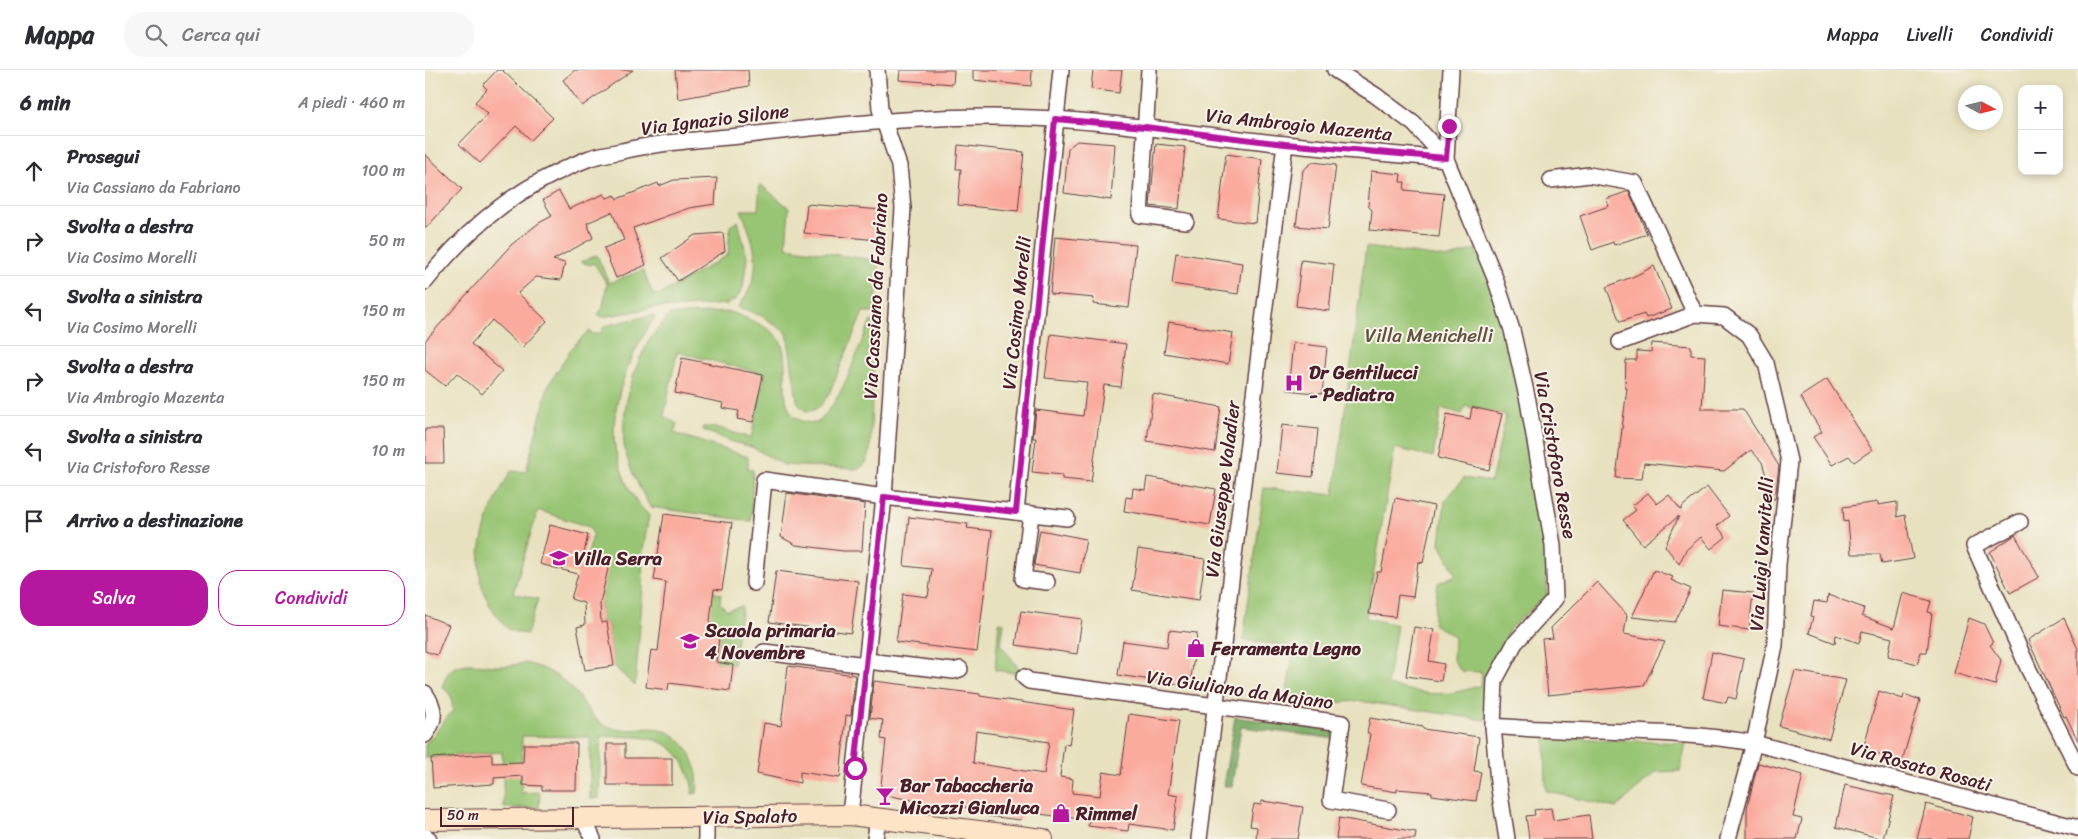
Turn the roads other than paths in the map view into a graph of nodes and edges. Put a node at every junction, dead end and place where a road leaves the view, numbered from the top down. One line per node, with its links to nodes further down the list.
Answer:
1 (877, 70): 7 (street, Via Cassiano da Fabriano)
2 (1061, 70): 6 (street)
3 (1149, 70): 8 (street)
4 (1335, 70): 10 (street, Via Ambrogio Mazenta)
5 (1451, 70): 10 (street, Via Cristoforo Resse)
6 (1055, 119): 7 (street, Via Ignazio Silone); 8 (street, Via Ambrogio Mazenta); 17 (street, Via Cosimo Morelli)
7 (883, 122): 13 (street, Via Ignazio Silone); 16 (street, Via Cassiano da Fabriano)
8 (1145, 127): 9 (street, Via Ambrogio Mazenta); 12 (street)
9 (1285, 144): 10 (street, Via Ambrogio Mazenta); 27 (street, Via Giuseppe Valadier)
10 (1446, 158): 28 (street, Via Cristoforo Resse)
11 (1551, 180): 14 (street)
12 (1186, 222)
13 (425, 282)
14 (1695, 314): 15 (street, Via Luigi Vanvitelli); 30 (street, Via Luigi Vanvitelli)
15 (1620, 342)
16 (884, 497): 17 (street); 21 (street); 23 (street, Via Cassiano da Fabriano)
17 (1023, 513): 18 (street); 20 (street, Via Cosimo Morelli)
18 (1067, 518)
19 (2020, 522): 31 (street)
20 (1047, 582)
21 (754, 583)
22 (764, 652): 23 (street)
23 (866, 663): 24 (street); 33 (street, Via Cassiano da Fabriano)
24 (958, 672)
25 (1025, 680): 27 (street, Via Giuliano da Majano)
26 (425, 693): 29 (street)
27 (1216, 706): 32 (street, Via Giuliano da Majano); 45 (street, Via Giuseppe Valadier)
28 (1493, 726): 30 (street, Via Rosato Rosati); 46 (street, Via Cristoforo Resse)
29 (425, 735)
30 (1754, 743): 38 (street, Via Rosato Rosati); 47 (street, Via Luigi Vanvitelli)
31 (2078, 768)
32 (1388, 810)
33 (850, 815): 34 (main road, Via Spalato); 36 (main road, Via Spalato)
34 (706, 817): 35 (main road, Via Spalato); 42 (street)
35 (583, 818): 37 (main road, Via Spalato); 41 (street)
36 (878, 818): 43 (street); 44 (main road, Via Spalato)
37 (425, 820)
38 (2078, 828)
39 (425, 836): 40 (street)
40 (429, 839)
41 (593, 839)
42 (705, 839)
43 (875, 839)
44 (1043, 839)
45 (1199, 839)
46 (1507, 839)
47 (1728, 839)

